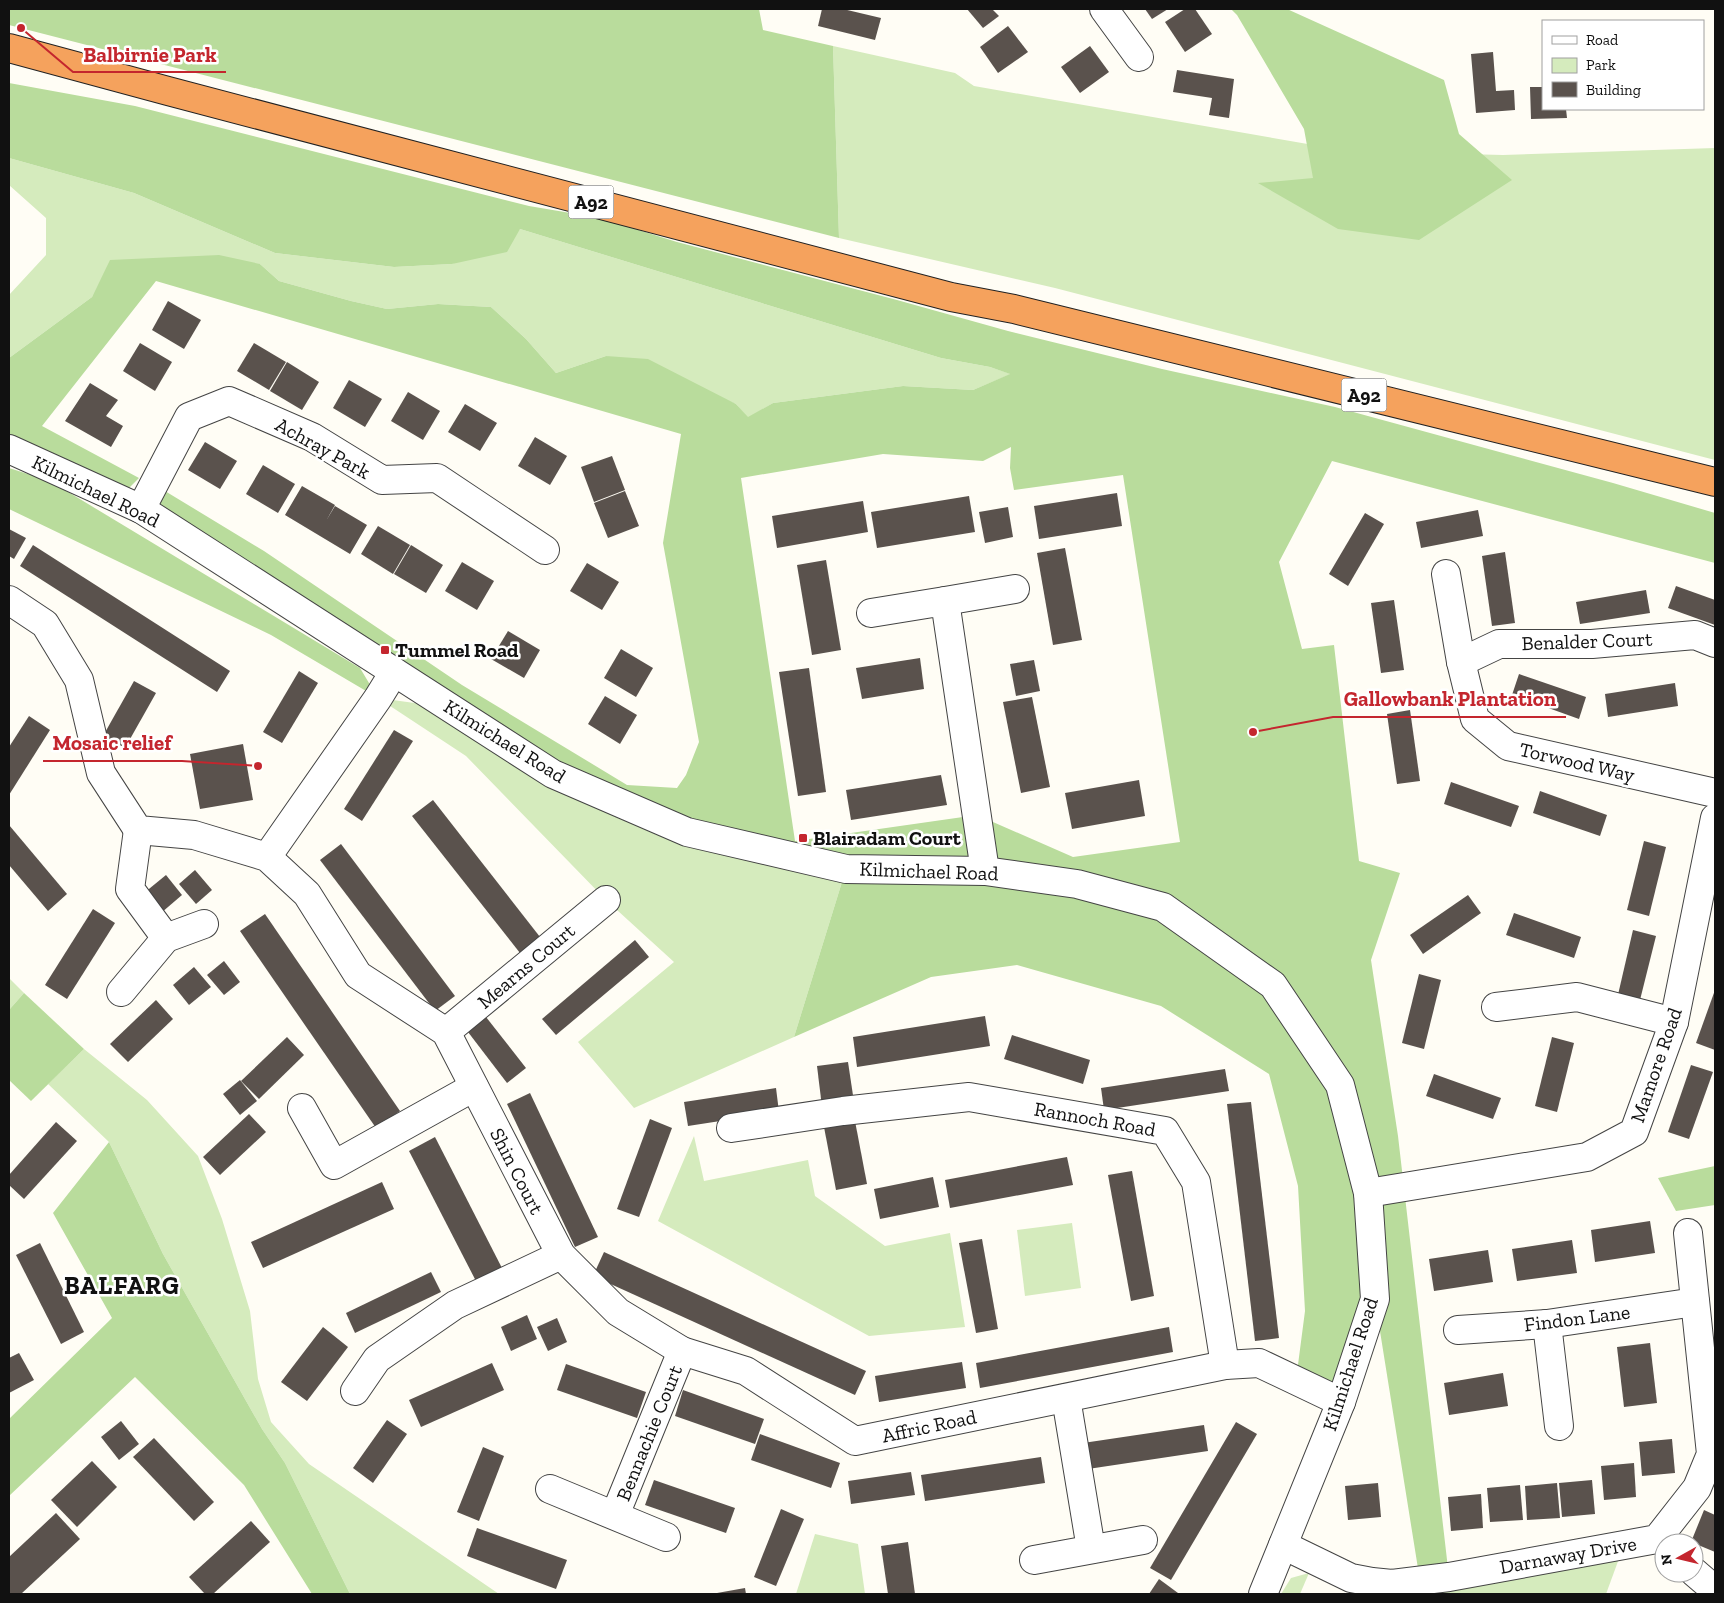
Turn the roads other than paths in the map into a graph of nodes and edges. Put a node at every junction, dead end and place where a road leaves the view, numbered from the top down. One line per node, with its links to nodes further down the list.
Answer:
1 (1104, 9): 3 (street)
2 (9, 48): 5 (highway, A92)
3 (1140, 57)
4 (9, 67): 5 (highway, A92)
5 (168, 92): 7 (highway, A92)
6 (9, 449): 8 (street, Kilmichael Road)
7 (1715, 482)
8 (141, 509): 9 (street, Achray Park); 17 (street, Kilmichael Road)
9 (545, 550)
10 (1446, 574): 16 (street, Torwood Way)
11 (1015, 589): 13 (street)
12 (9, 600): 20 (street)
13 (945, 602): 14 (street); 22 (street)
14 (871, 613)
15 (1715, 643): 16 (street, Benalder Court)
16 (1461, 662): 18 (street, Torwood Way)
17 (394, 672): 21 (street); 22 (street, Kilmichael Road)
18 (1715, 793)
19 (1715, 818): 24 (street, Mamore Road)
20 (138, 830): 21 (street); 26 (street)
21 (267, 857): 30 (street)
22 (985, 871): 34 (street, Kilmichael Road)
23 (606, 900): 30 (street, Mearns Court)
24 (1705, 921): 29 (street, Mamore Road)
25 (204, 924): 26 (street)
26 (166, 938): 27 (street)
27 (120, 992)
28 (1496, 1007): 29 (street)
29 (1674, 1022): 34 (street, Mamore Road)
30 (446, 1032): 31 (street)
31 (474, 1087): 32 (street); 36 (street, Shin Court)
32 (302, 1108)
33 (731, 1128): 41 (street, Rannoch Road)
34 (1368, 1193): 45 (street, Kilmichael Road)
35 (1688, 1233): 37 (street, Darnaway Drive)
36 (561, 1255): 40 (street, Affric Road); 43 (street)
37 (1695, 1302): 38 (street, Findon Lane); 42 (street, Darnaway Drive)
38 (1547, 1324): 39 (street, Findon Lane); 46 (street)
39 (1458, 1330)
40 (682, 1350): 44 (street, Affric Road); 48 (street, Bennachie Court)
41 (1225, 1365): 44 (street, Affric Road); 45 (street, Affric Road)
42 (1709, 1380): 49 (street, Darnaway Drive)
43 (355, 1391)
44 (1066, 1398): 54 (street)
45 (1341, 1402): 53 (street, Kilmichael Road)
46 (1560, 1426)
47 (550, 1489): 48 (street, Bennachie Court)
48 (615, 1515): 50 (street, Bennachie Court)
49 (1666, 1533)
50 (666, 1537)
51 (1142, 1540): 54 (street)
52 (1654, 1543): 57 (street, Darnaway Drive)
53 (1284, 1545): 57 (street, Darnaway Drive); 59 (street, Kilmichael Road)
54 (1091, 1549): 55 (street)
55 (1034, 1560)
56 (1704, 1581): 58 (street)
57 (1450, 1586)
58 (1715, 1590)
59 (1263, 1594)

